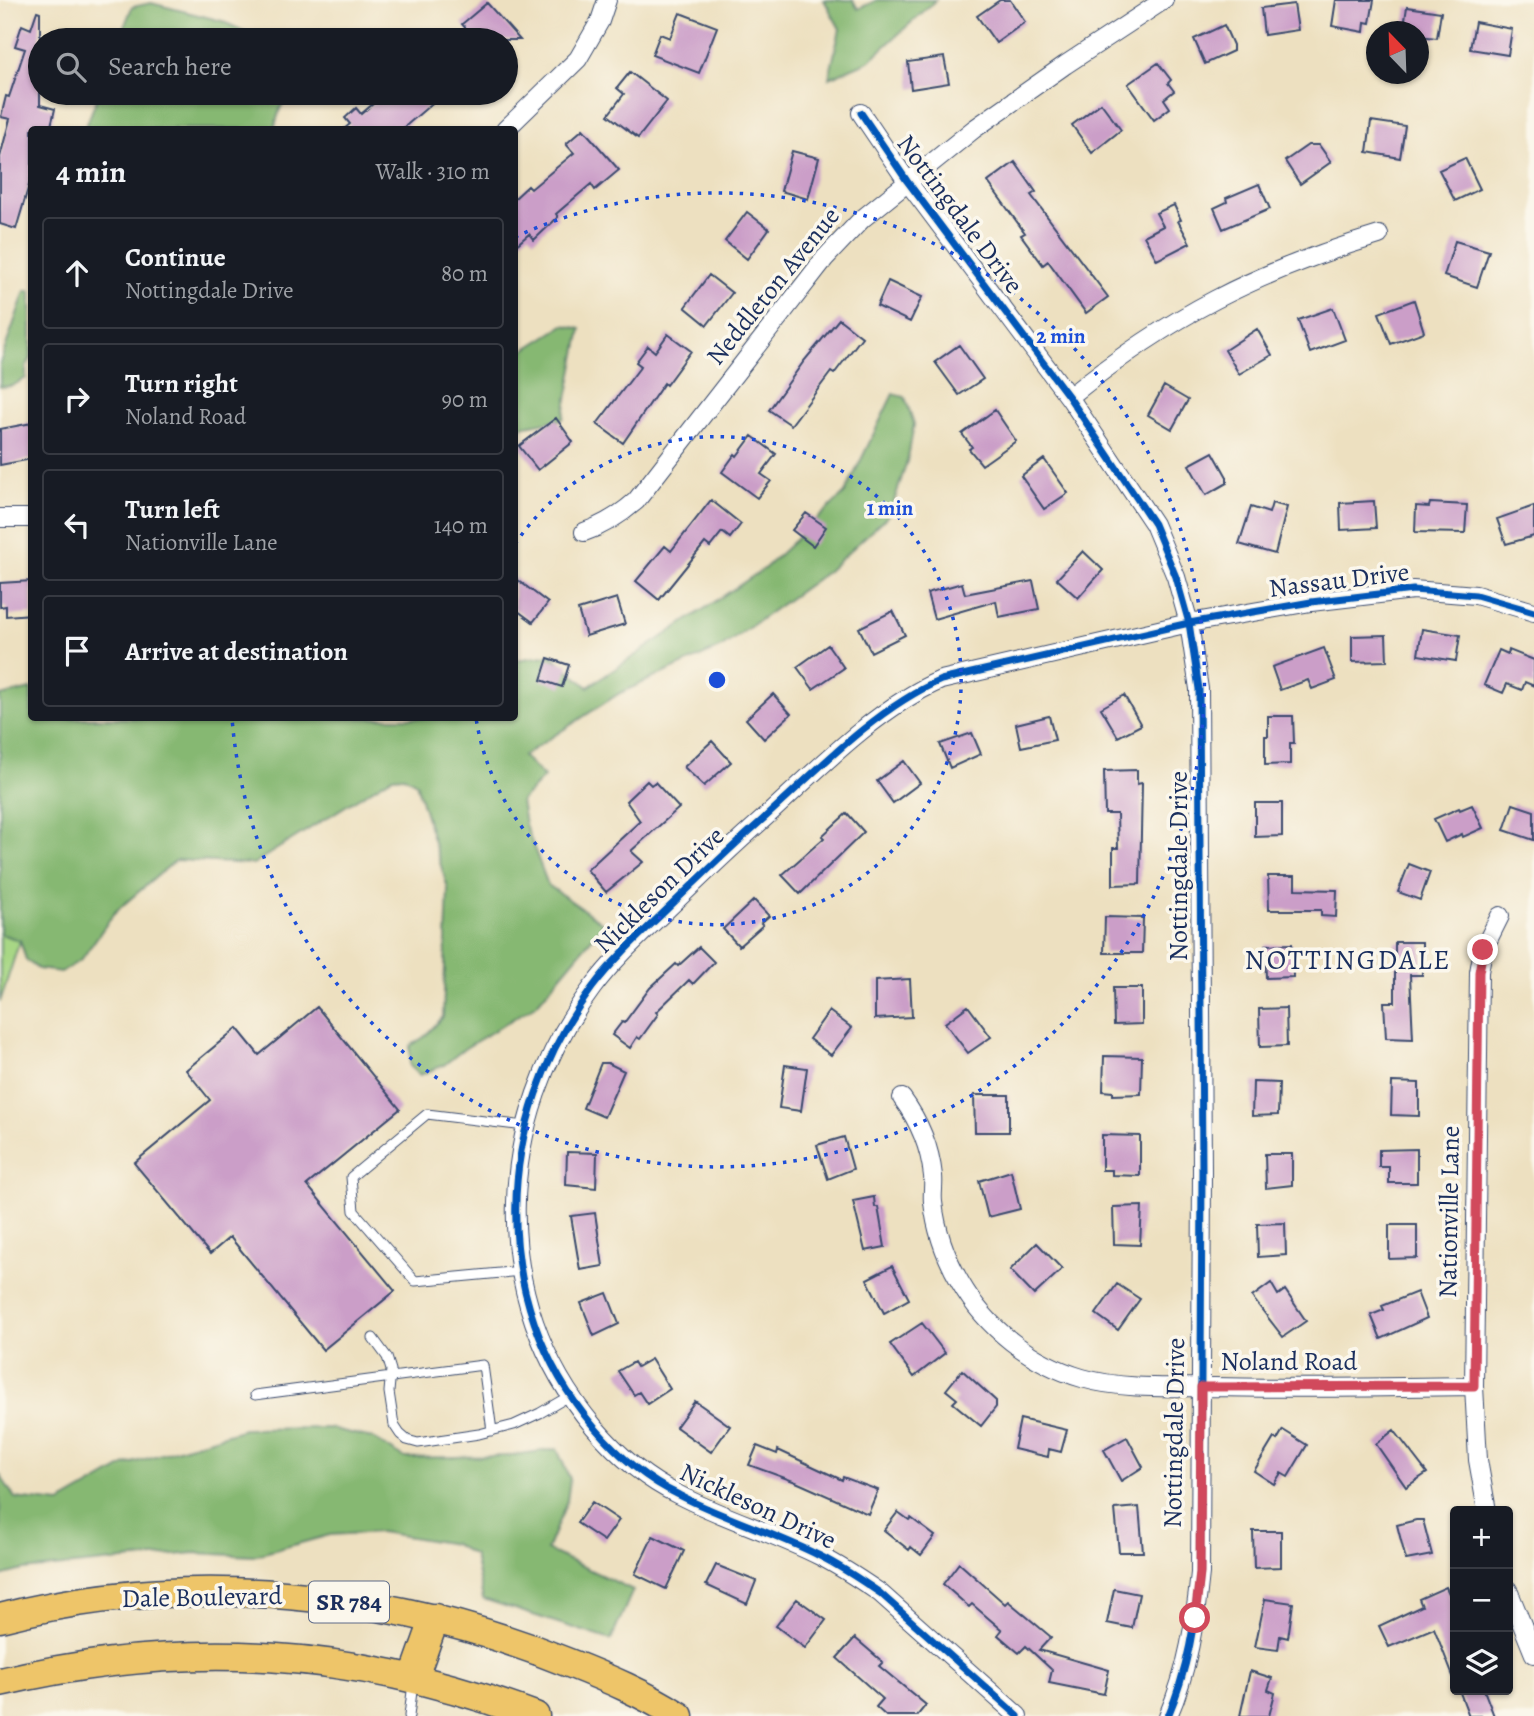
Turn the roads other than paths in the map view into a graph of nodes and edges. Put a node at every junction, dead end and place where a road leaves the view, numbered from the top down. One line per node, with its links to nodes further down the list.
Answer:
1 (607, 0): 4 (street)
2 (1164, 0): 5 (street, Neddleton Avenue)
3 (861, 113): 5 (street, Nottingdale Drive)
4 (509, 126)
5 (907, 180): 7 (street, Nottingdale Drive); 10 (street, Neddleton Avenue)
6 (1379, 235): 7 (street)
7 (1069, 397): 12 (street, Nottingdale Drive)
8 (0, 518): 9 (street)
9 (28, 518)
10 (584, 532)
11 (1534, 612): 12 (street, Nassau Drive)
12 (1189, 623): 15 (street, Nickleson Drive); 20 (street, Nottingdale Drive)
13 (1500, 916): 19 (street, Nationville Lane)
14 (902, 1098): 20 (street, Noland Road)
15 (525, 1126): 16 (street, Nickleson Drive); 16 (lane)
16 (522, 1271): 22 (street, Nickleson Drive)
17 (373, 1338): 18 (lane)
18 (391, 1377): 21 (lane); 23 (lane); 23 (lane)
19 (1474, 1386): 20 (street, Noland Road); 24 (street, Nationville Lane)
20 (1201, 1387): 35 (street, Nottingdale Drive)
21 (255, 1395)
22 (571, 1395): 23 (lane); 34 (street, Nickleson Drive)
23 (492, 1431)
24 (1486, 1506)
25 (1513, 1602): 28 (street)
26 (0, 1618): 27 (main road, Dale Boulevard / SR 784)
27 (435, 1618): 29 (main road); 33 (main road, Dale Boulevard / SR 784)
28 (1534, 1654)
29 (414, 1677): 30 (main road, SR 784); 31 (lane); 32 (main road, SR 784)
30 (0, 1682)
31 (409, 1716)
32 (535, 1716)
33 (679, 1716)
34 (1018, 1716)
35 (1168, 1716)

